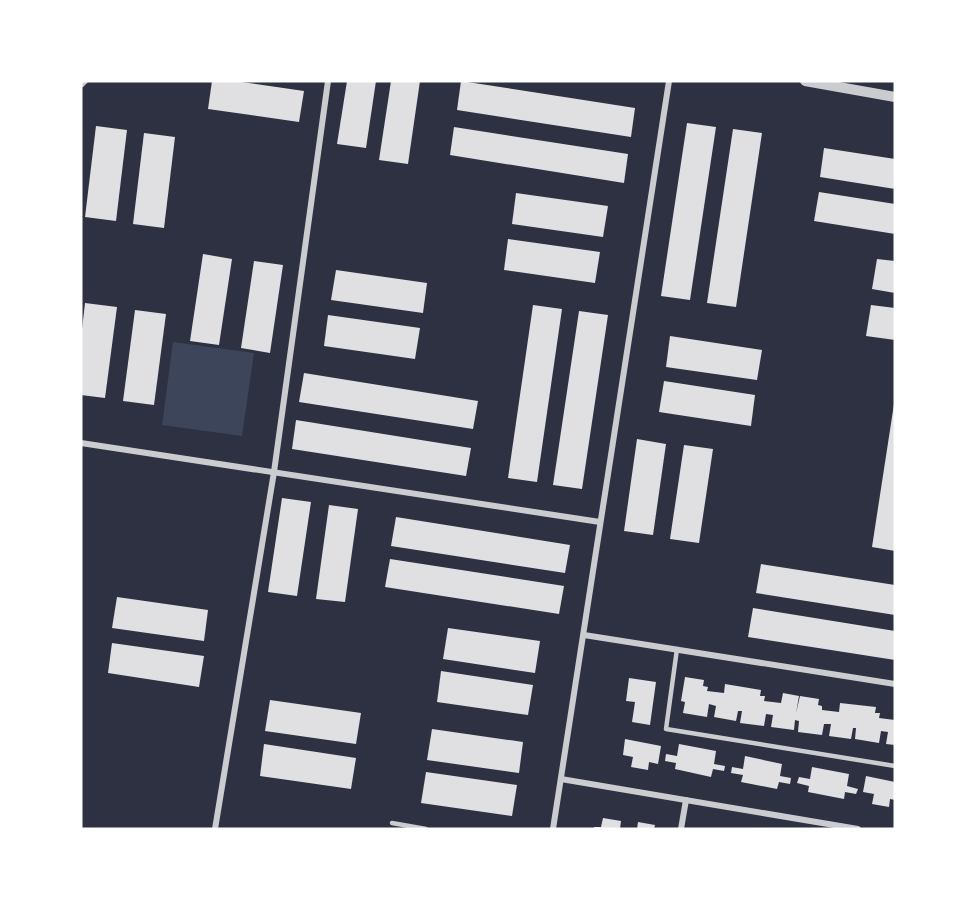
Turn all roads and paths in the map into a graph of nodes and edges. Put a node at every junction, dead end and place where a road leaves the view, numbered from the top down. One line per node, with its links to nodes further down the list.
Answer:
1 (85, 81): 5 (street)
2 (328, 81): 8 (street)
3 (669, 81): 9 (street)
4 (805, 81): 6 (street)
5 (81, 85)
6 (895, 97)
7 (81, 443): 8 (street)
8 (274, 472): 9 (street); 18 (street)
9 (600, 522): 10 (street)
10 (584, 635): 11 (street); 14 (street)
11 (677, 649): 12 (street); 13 (lane)
12 (895, 684)
13 (895, 766)
14 (561, 779): 15 (street); 20 (street)
15 (686, 800): 16 (street); 21 (street)
16 (811, 821): 22 (street); 23 (street)
17 (392, 823): 19 (lane)
18 (215, 829)
19 (426, 829)
20 (553, 829)
21 (681, 829)
22 (809, 829)
23 (858, 829)

